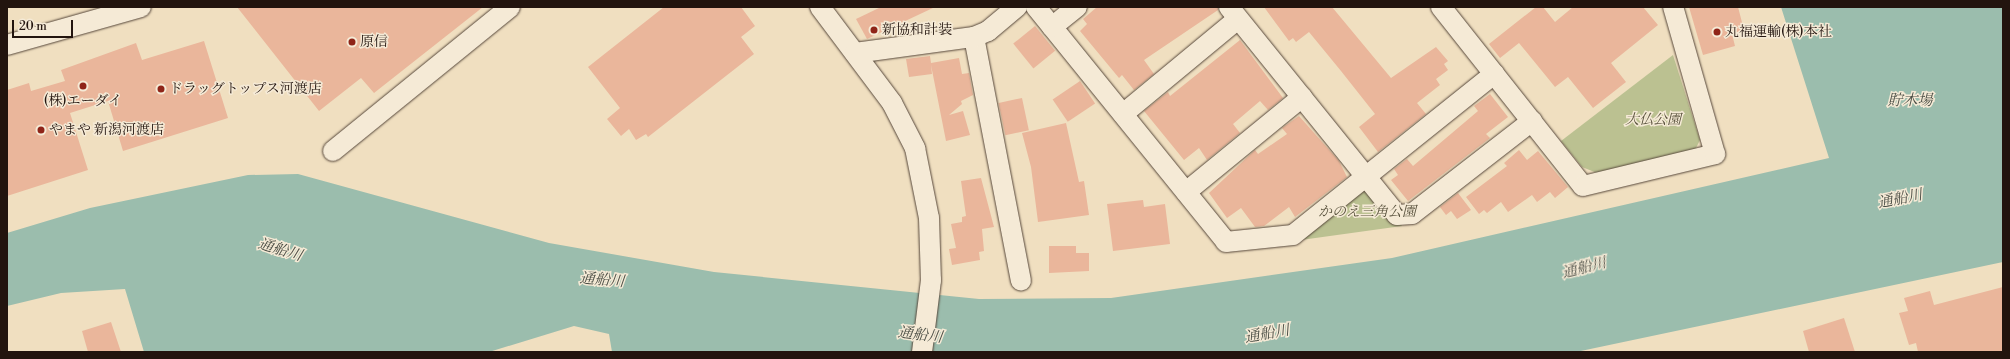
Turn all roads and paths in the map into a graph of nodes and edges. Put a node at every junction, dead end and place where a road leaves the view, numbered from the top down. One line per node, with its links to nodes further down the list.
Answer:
1 (141, 7): 12 (street)
2 (510, 7): 18 (street)
3 (820, 7): 13 (street)
4 (1017, 7): 11 (street)
5 (1036, 7): 10 (street)
6 (1077, 7): 10 (street)
7 (1441, 7): 14 (street)
8 (1673, 7): 17 (street)
9 (1233, 13): 15 (street); 16 (street)
10 (1052, 27): 16 (street)
11 (974, 36): 13 (street); 21 (street)
12 (7, 45)
13 (855, 53): 22 (street)
14 (1494, 74): 17 (street); 19 (street)
15 (1302, 97): 19 (street); 20 (street)
16 (1123, 114): 20 (street)
17 (1532, 120): 19 (street)
18 (333, 151)
19 (1367, 176): 20 (street)
20 (1186, 192)
21 (1021, 281)
22 (922, 352)

